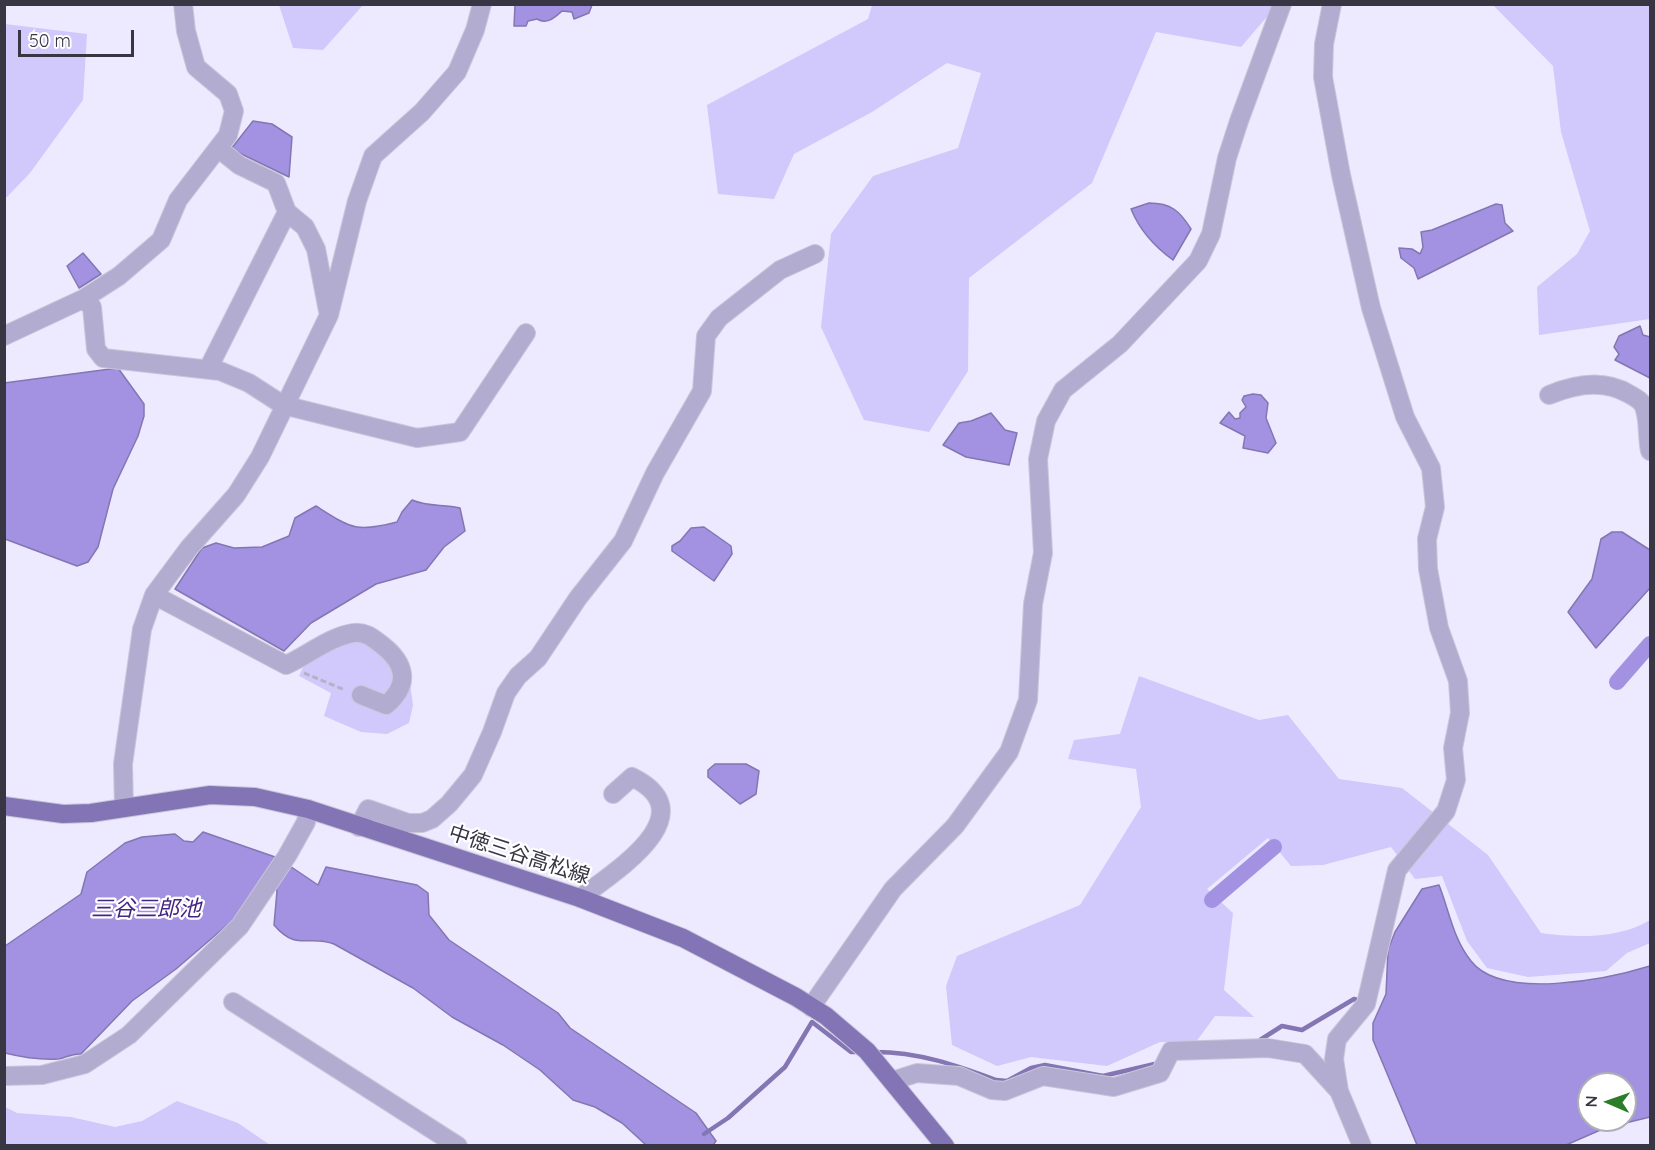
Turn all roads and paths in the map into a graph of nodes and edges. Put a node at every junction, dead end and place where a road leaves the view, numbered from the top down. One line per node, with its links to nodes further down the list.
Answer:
1 (183, 4): 5 (street)
2 (482, 4): 9 (street)
3 (1282, 4): 26 (street)
4 (1332, 4): 29 (street)
5 (219, 149): 6 (street); 8 (street)
6 (287, 212): 9 (street); 12 (street)
7 (815, 254): 23 (street)
8 (83, 299): 11 (street); 12 (street)
9 (329, 315): 14 (street)
10 (526, 333): 14 (street)
11 (4, 336)
12 (208, 369): 14 (street)
13 (1549, 395): 15 (street)
14 (284, 405): 16 (street)
15 (1650, 451)
16 (154, 595): 17 (street); 21 (street)
17 (286, 665): 18 (path); 18 (street)
18 (361, 695)
19 (612, 794): 24 (street)
20 (4, 806): 21 (main road, 中徳三谷高松線)
21 (124, 808): 22 (main road, 中徳三谷高松線)
22 (308, 809): 23 (main road, 中徳三谷高松線); 27 (street)
23 (358, 827): 24 (main road, 中徳三谷高松線)
24 (580, 898): 26 (main road, 中徳三谷高松線)
25 (233, 1002): 30 (street)
26 (811, 1007): 28 (main road, 中徳三谷高松線)
27 (4, 1076)
28 (892, 1081): 29 (street); 31 (main road, 中徳三谷高松線)
29 (1339, 1091): 32 (street)
30 (458, 1146)
31 (945, 1146)
32 (1362, 1146)

